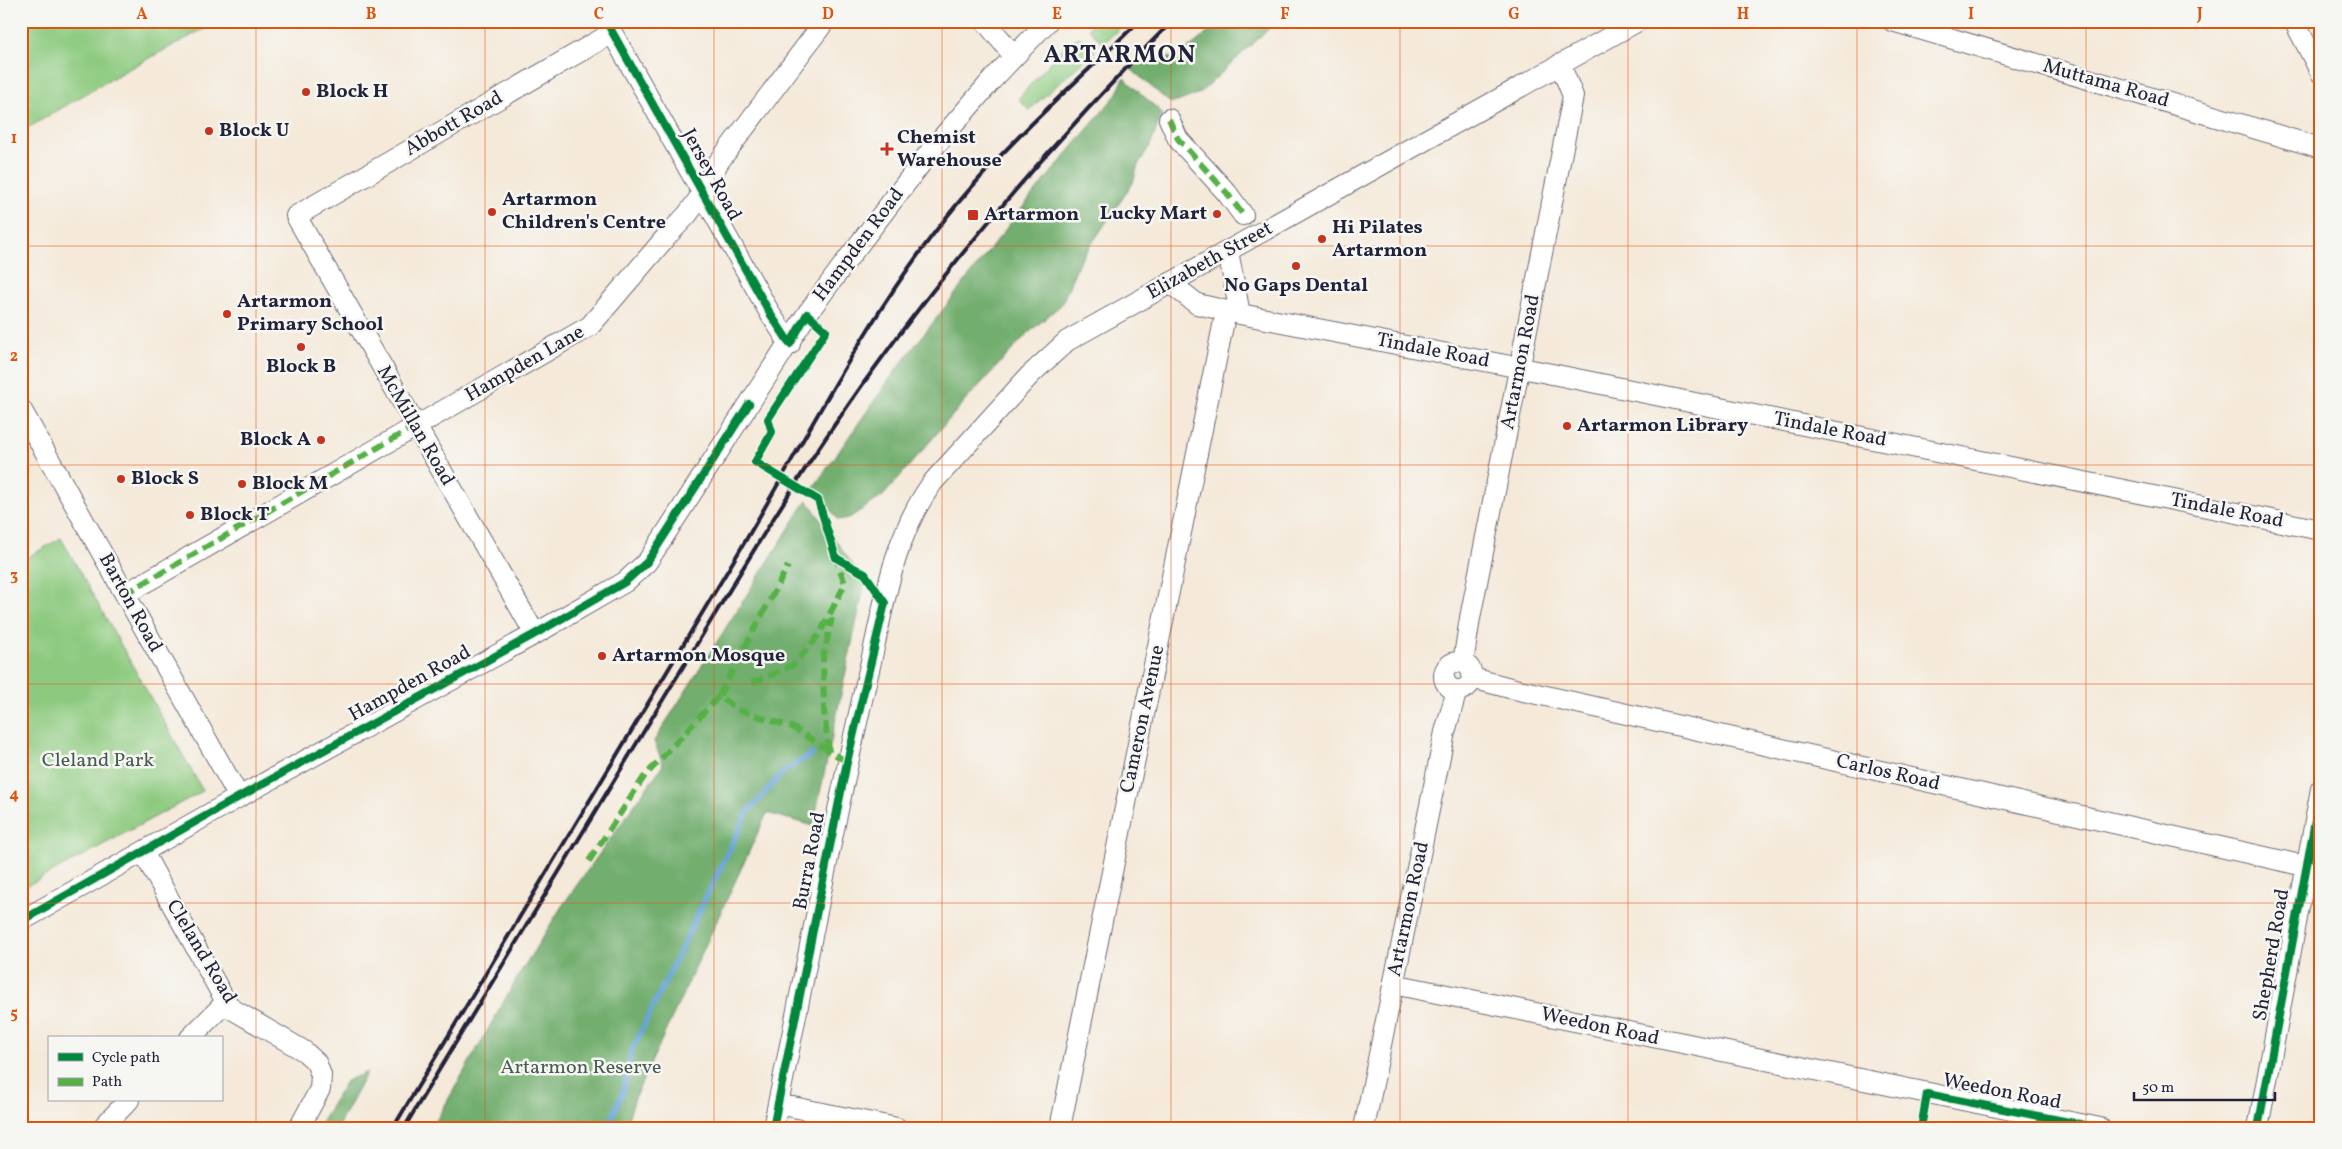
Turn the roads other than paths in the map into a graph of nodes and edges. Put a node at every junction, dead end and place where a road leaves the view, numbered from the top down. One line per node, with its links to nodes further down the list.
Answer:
1 (825, 21): 13 (street, Hampden Lane)
2 (985, 21): 8 (street)
3 (1048, 21): 8 (street, Hampden Road)
4 (1638, 21): 9 (street, Elizabeth Street)
5 (1892, 21): 12 (street, Muttama Road)
6 (2294, 21): 10 (street)
7 (609, 27): 13 (street, Jersey Road); 15 (street, Abbott Road)
8 (1014, 56): 19 (street, Hampden Road)
9 (1560, 64): 16 (street, Elizabeth Street); 20 (street, Artarmon Road)
10 (2321, 73)
11 (1169, 119): 14 (street)
12 (2321, 148)
13 (702, 193): 19 (street, Jersey Road); 22 (street, Hampden Lane)
14 (1243, 215)
15 (296, 216): 22 (street, McMillan Road)
16 (1228, 251): 17 (street, Elizabeth Street); 18 (street)
17 (1170, 283): 18 (street, Tindale Road); 25 (street, Elizabeth Street)
18 (1233, 312): 20 (street, Tindale Road); 42 (street, Cameron Avenue)
19 (790, 344): 26 (street, Hampden Road)
20 (1520, 367): 23 (street, Tindale Road); 27 (street, Artarmon Road)
21 (21, 409): 24 (street, Barton Road)
22 (415, 426): 24 (street, Hampden Lane); 26 (street, McMillan Road)
23 (2321, 530)
24 (125, 594): 29 (street, Barton Road)
25 (885, 603): 37 (street, Burra Road)
26 (535, 634): 29 (street, Hampden Road)
27 (1464, 677): 31 (street, Carlos Road); 33 (street, Artarmon Road)
28 (2321, 789): 31 (street, Shepherd Road)
29 (239, 796): 30 (street, Hampden Road)
30 (142, 852): 32 (street, Hampden Road); 34 (street, Cleland Road)
31 (2305, 866): 45 (street, Shepherd Road)
32 (21, 921)
33 (1393, 984): 43 (street, Artarmon Road); 44 (street, Weedon Road)
34 (226, 1002): 35 (street); 39 (street, Cleland Road)
35 (192, 1036)
36 (127, 1102): 38 (street)
37 (778, 1104): 40 (street, Burra Road); 41 (street)
38 (102, 1128)
39 (298, 1128)
40 (773, 1128)
41 (897, 1128)
42 (1060, 1128)
43 (1364, 1128)
44 (2100, 1128)
45 (2258, 1128)

